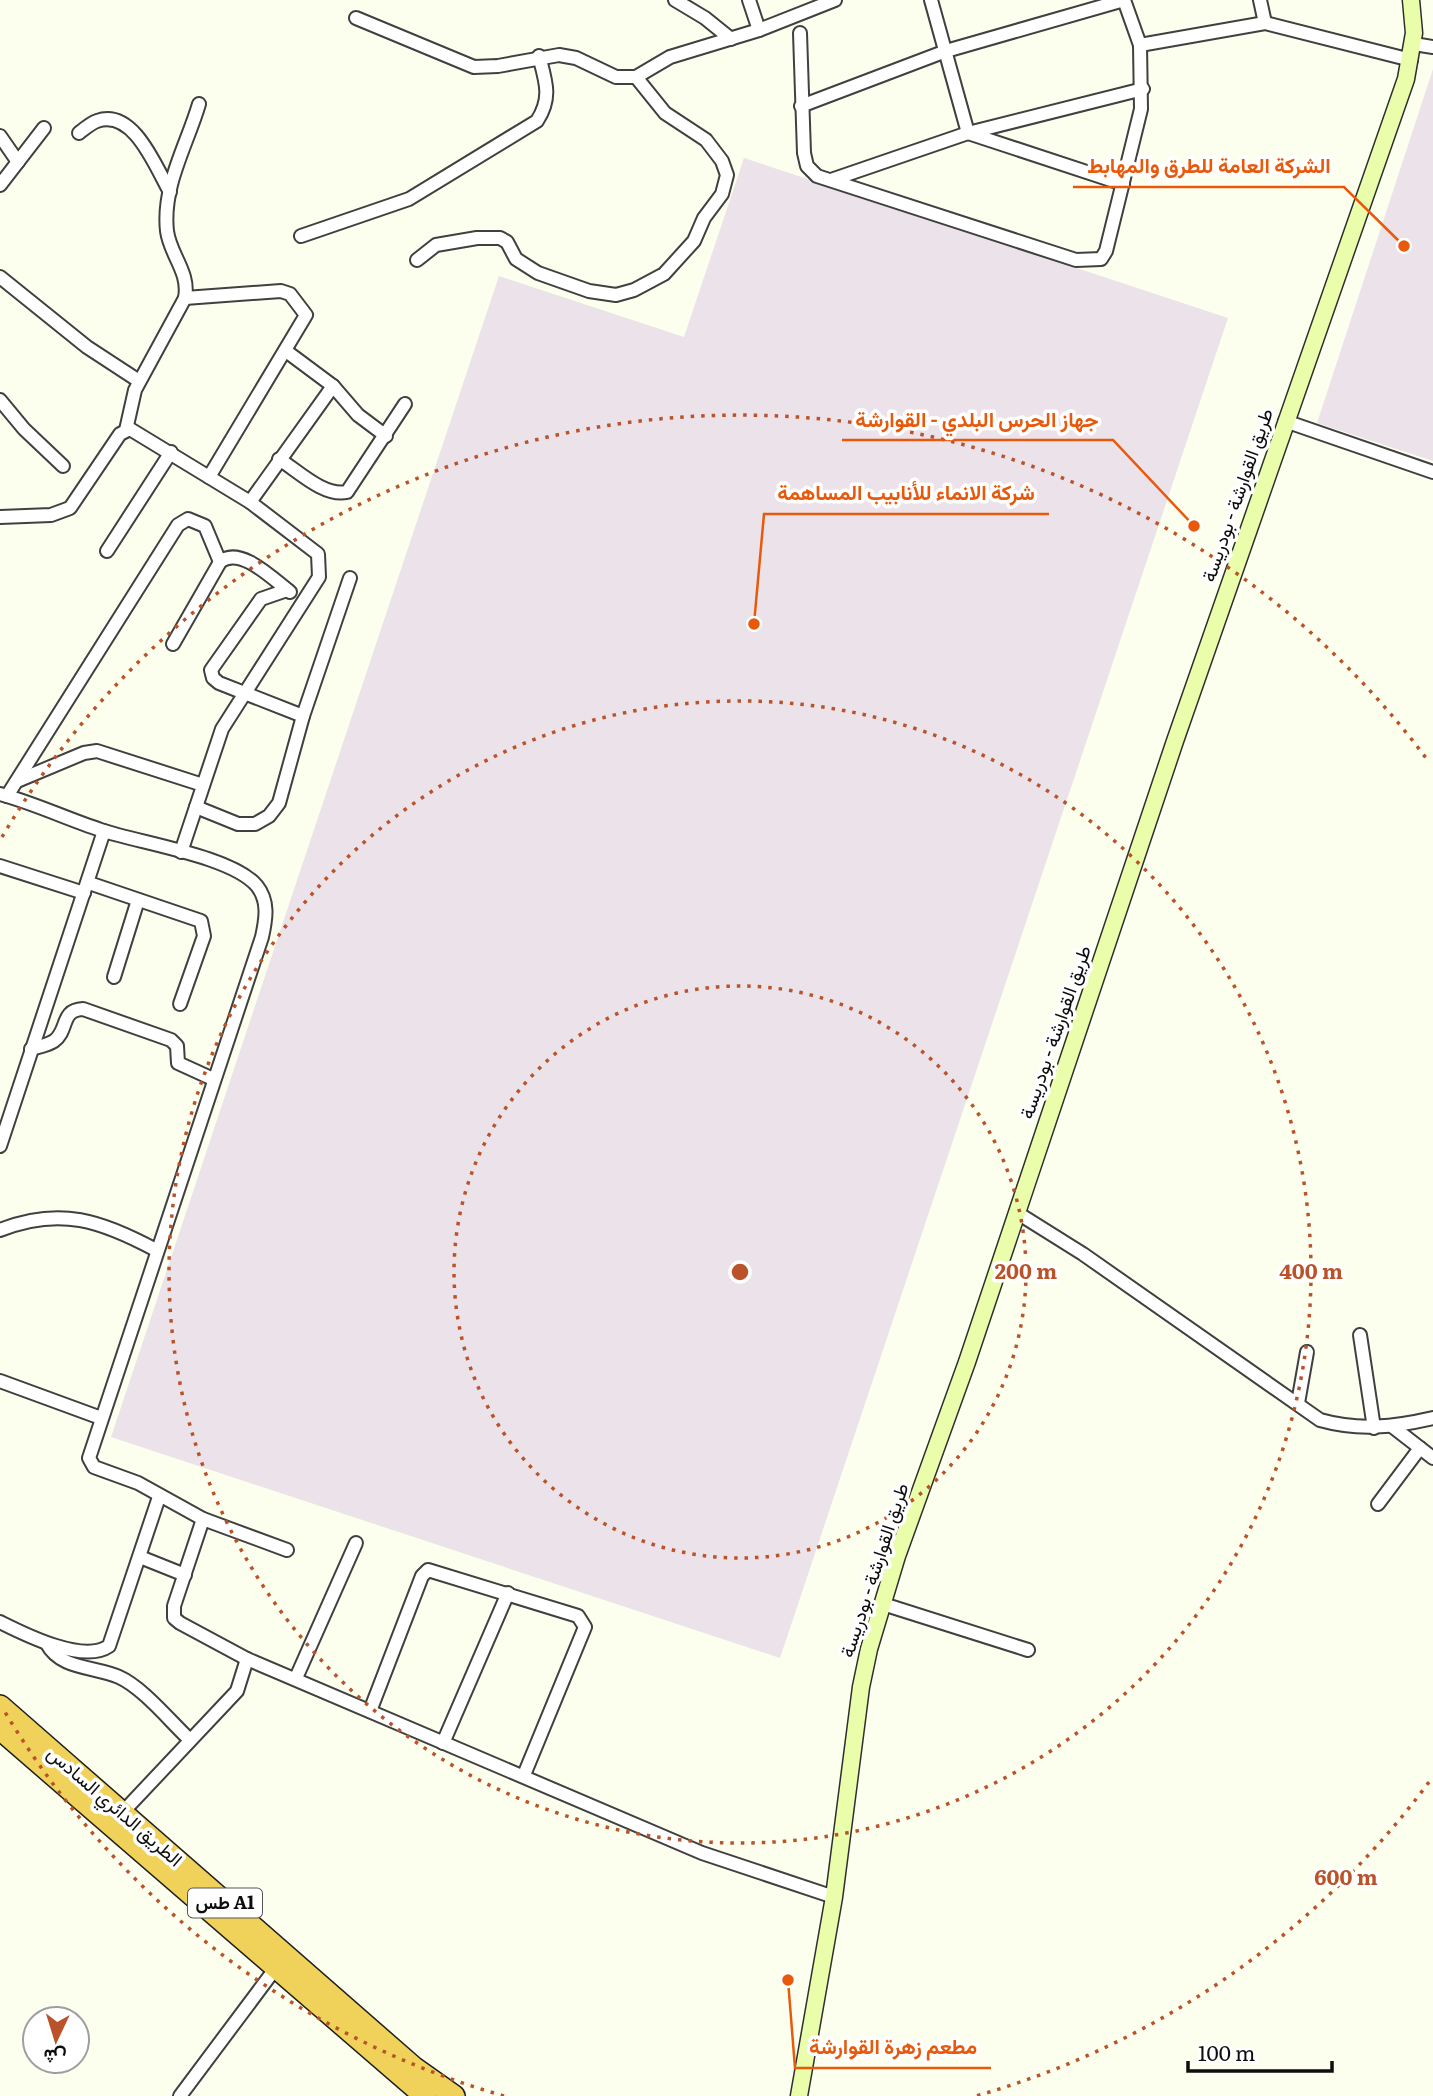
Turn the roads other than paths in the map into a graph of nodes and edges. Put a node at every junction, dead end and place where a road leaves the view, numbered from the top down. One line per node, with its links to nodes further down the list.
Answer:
1 (675, 0): 12 (street)
2 (749, 0): 10 (street)
3 (835, 0): 10 (street)
4 (931, 0): 15 (street)
5 (1124, 0): 13 (street); 15 (street)
6 (1260, 0): 9 (street)
7 (1411, 0): 16 (main road, طريق القوارشة - بودريسة)
8 (356, 18): 17 (street)
9 (1265, 23): 13 (street); 16 (street)
10 (759, 30): 12 (street)
11 (800, 33): 21 (street)
12 (731, 39): 18 (street)
13 (1140, 45): 19 (street)
14 (1433, 47): 16 (street)
15 (946, 51): 21 (street); 24 (street)
16 (1412, 52): 40 (main road, طريق القوارشة - بودريسة)
17 (539, 56): 18 (street); 31 (street)
18 (636, 77): 32 (street)
19 (1143, 89): 24 (street); 28 (street)
20 (199, 104): 30 (street)
21 (801, 106): 27 (street)
22 (44, 128): 26 (street)
23 (79, 133): 30 (street)
24 (968, 133): 27 (street); 28 (street)
25 (0, 136): 26 (street)
26 (18, 162): 29 (street)
27 (831, 180): 28 (street)
28 (1123, 184)
29 (0, 185)
30 (170, 192): 34 (street)
31 (301, 236)
32 (417, 260)
33 (0, 277): 36 (street)
34 (185, 298): 35 (street); 36 (street)
35 (286, 351): 37 (street); 47 (street)
36 (139, 381): 41 (street)
37 (333, 386): 42 (street); 44 (street)
38 (0, 400): 45 (street)
39 (405, 404): 42 (street)
40 (1285, 421): 46 (street); 72 (main road, طريق القوارشة - بودريسة)
41 (125, 430): 43 (street); 49 (street)
42 (386, 436): 44 (street)
43 (171, 452): 47 (street); 50 (street)
44 (279, 459): 48 (street)
45 (64, 466)
46 (1433, 472)
47 (209, 477): 48 (street)
48 (250, 502): 54 (street)
49 (0, 517)
50 (107, 551)
51 (220, 562): 53 (street); 55 (street); 58 (street)
52 (350, 578): 57 (street)
53 (287, 590): 54 (street); 56 (street)
54 (302, 600): 56 (street)
55 (173, 644)
56 (245, 691): 57 (street); 59 (street)
57 (303, 716): 61 (street)
58 (17, 781): 59 (street); 60 (street)
59 (203, 785): 61 (street)
60 (4, 795): 62 (street)
61 (196, 807): 63 (street)
62 (104, 831): 63 (street); 65 (street)
63 (181, 852): 70 (street)
64 (0, 866): 65 (street)
65 (87, 888): 66 (street); 69 (street)
66 (138, 900): 67 (street); 68 (street)
67 (114, 976)
68 (180, 1004)
69 (31, 1049): 70 (street); 71 (street)
70 (213, 1079): 74 (street)
71 (0, 1146)
72 (1016, 1212): 78 (street); 93 (main road, طريق القوارشة - بودريسة)
73 (0, 1230): 74 (street)
74 (156, 1250): 79 (street)
75 (1360, 1335): 82 (street)
76 (1307, 1352): 78 (street)
77 (0, 1381): 79 (street)
78 (1298, 1403): 82 (street)
79 (102, 1418): 85 (street)
80 (1433, 1418): 81 (street)
81 (1393, 1427): 82 (street); 83 (street)
82 (1374, 1428)
83 (1420, 1448): 84 (street); 86 (street)
84 (1433, 1458)
85 (159, 1497): 87 (street); 90 (street)
86 (1378, 1504)
87 (203, 1519): 89 (street); 91 (street)
88 (356, 1543): 98 (street)
89 (287, 1550)
90 (140, 1557): 91 (street); 95 (street)
91 (185, 1575): 97 (street)
92 (508, 1593): 100 (street); 103 (street); 104 (street)
93 (883, 1604): 96 (street); 106 (main road, طريق القوارشة - بودريسة)
94 (0, 1622): 95 (street)
95 (47, 1644): 102 (street)
96 (1028, 1650)
97 (247, 1659): 98 (street); 102 (street)
98 (296, 1678): 100 (street)
99 (0, 1706): 105 (highway, الطريق الدائري السادس / طس A1)
100 (370, 1711): 103 (street)
101 (0, 1729): 107 (highway, الطريق الدائري السادس / طس A1)
102 (189, 1739): 105 (street)
103 (443, 1744): 104 (street)
104 (524, 1775): 106 (street)
105 (122, 1813): 108 (highway, الطريق الدائري السادس / طس A1)
106 (834, 1898): 112 (main road, طريق القوارشة - بودريسة)
107 (275, 1969): 108 (highway, الطريق الدائري السادس / طس A1); 109 (street)
108 (302, 1981): 110 (highway, الطريق الدائري السادس / طس A1); 111 (highway, الطريق الدائري السادس / طس A1)
109 (180, 2096)
110 (425, 2096)
111 (454, 2096)
112 (799, 2096)

